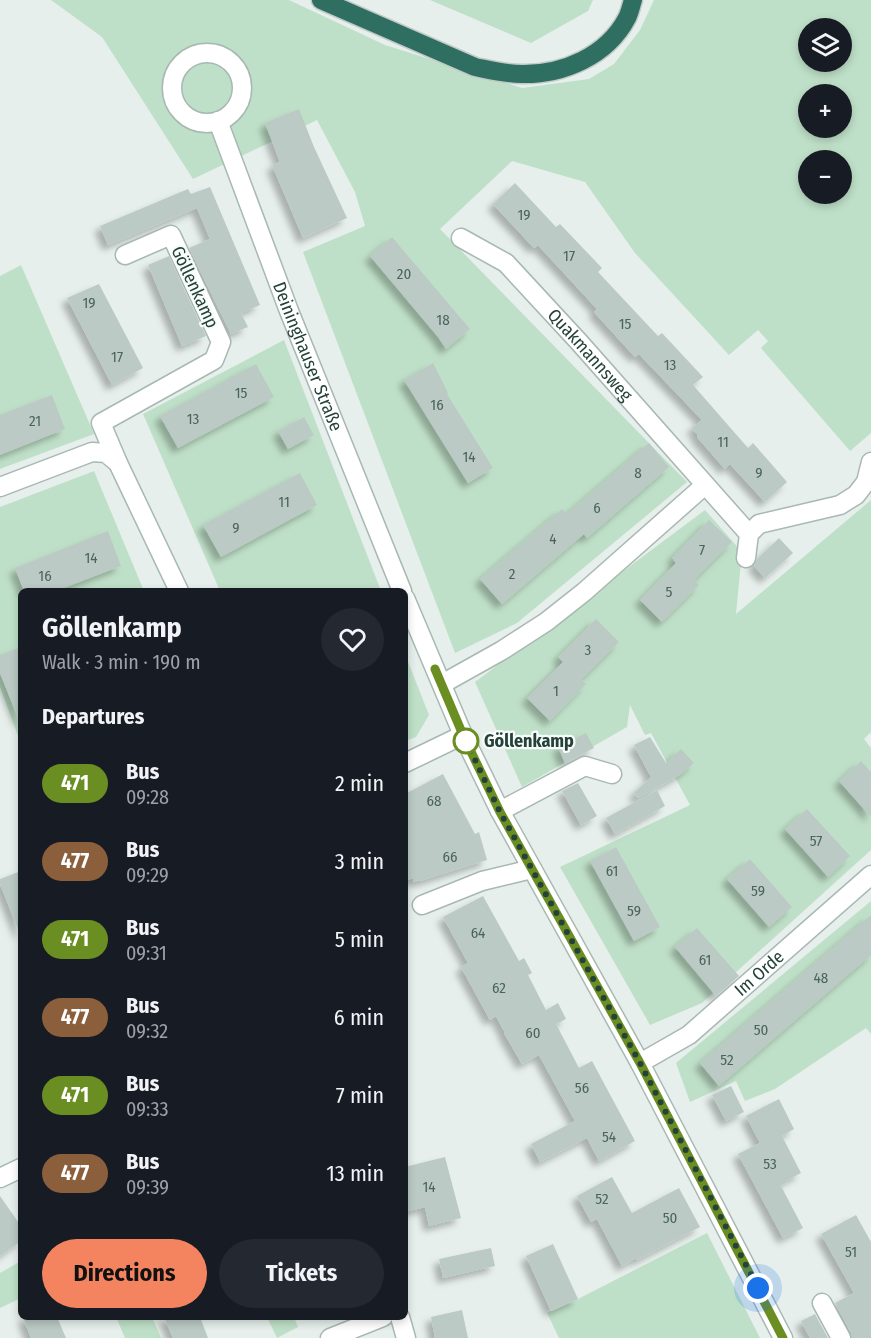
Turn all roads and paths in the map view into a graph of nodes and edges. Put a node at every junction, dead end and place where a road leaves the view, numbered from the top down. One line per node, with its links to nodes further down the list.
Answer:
1 (321, 0): 2 (highway)
2 (633, 0)
3 (218, 121): 13 (street, Deininghauser Straße)
4 (461, 238): 8 (street, Quakmannsweg)
5 (125, 255): 7 (street, Göllenkamp)
6 (871, 462): 10 (street)
7 (118, 463): 9 (street); 12 (street, Göllenkamp)
8 (705, 485): 10 (street, Quakmannsweg); 15 (street)
9 (0, 487)
10 (750, 534): 11 (street)
11 (746, 558)
12 (178, 588)
13 (401, 588)
14 (408, 605): 15 (street)
15 (442, 684): 16 (street)
16 (463, 735): 17 (street); 19 (street)
17 (408, 762)
18 (612, 774): 19 (street)
19 (500, 812): 20 (street)
20 (532, 869): 22 (street); 23 (street)
21 (871, 875): 23 (street, Im Orde)
22 (422, 904)
23 (640, 1063): 29 (street)
24 (822, 1302): 30 (street)
25 (375, 1320): 27 (street)
26 (401, 1320): 28 (street)
27 (330, 1338)
28 (406, 1338)
29 (783, 1338)
30 (841, 1338)

